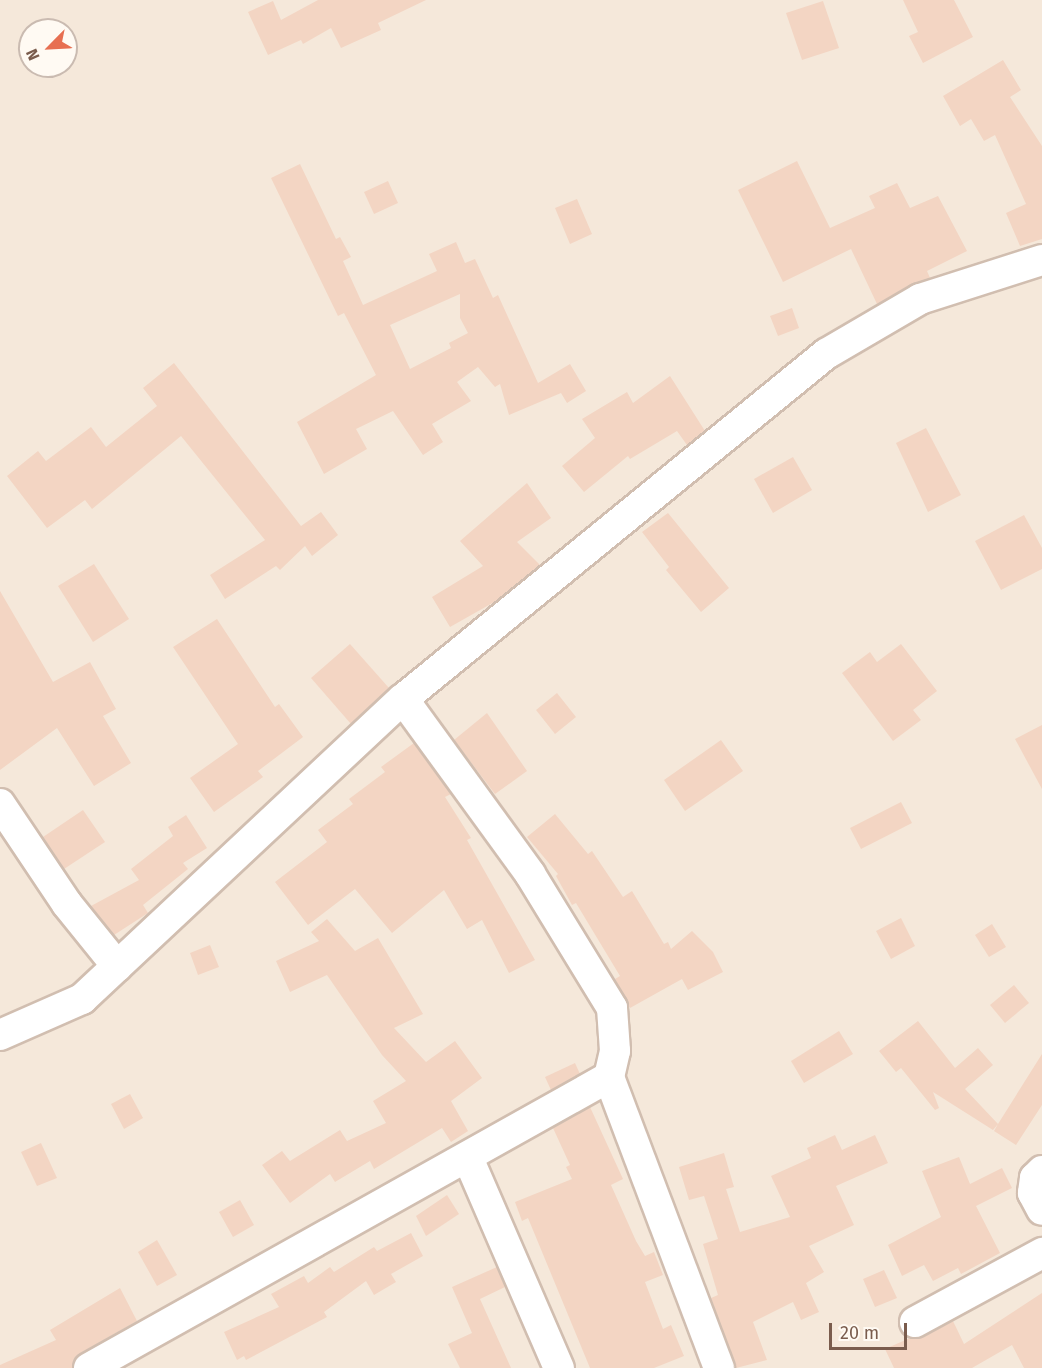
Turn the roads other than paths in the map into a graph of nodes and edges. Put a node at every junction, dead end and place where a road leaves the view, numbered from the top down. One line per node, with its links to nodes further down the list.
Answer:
1 (1042, 260): 2 (street)
2 (403, 699): 4 (street); 6 (street)
3 (0, 804): 4 (street)
4 (117, 966): 5 (street)
5 (0, 1035)
6 (609, 1077): 7 (street); 14 (street)
7 (468, 1158): 12 (street); 13 (street)
8 (1042, 1171): 9 (street)
9 (1042, 1210)
10 (1042, 1253): 11 (street)
11 (915, 1322)
12 (89, 1368)
13 (559, 1368)
14 (719, 1368)

